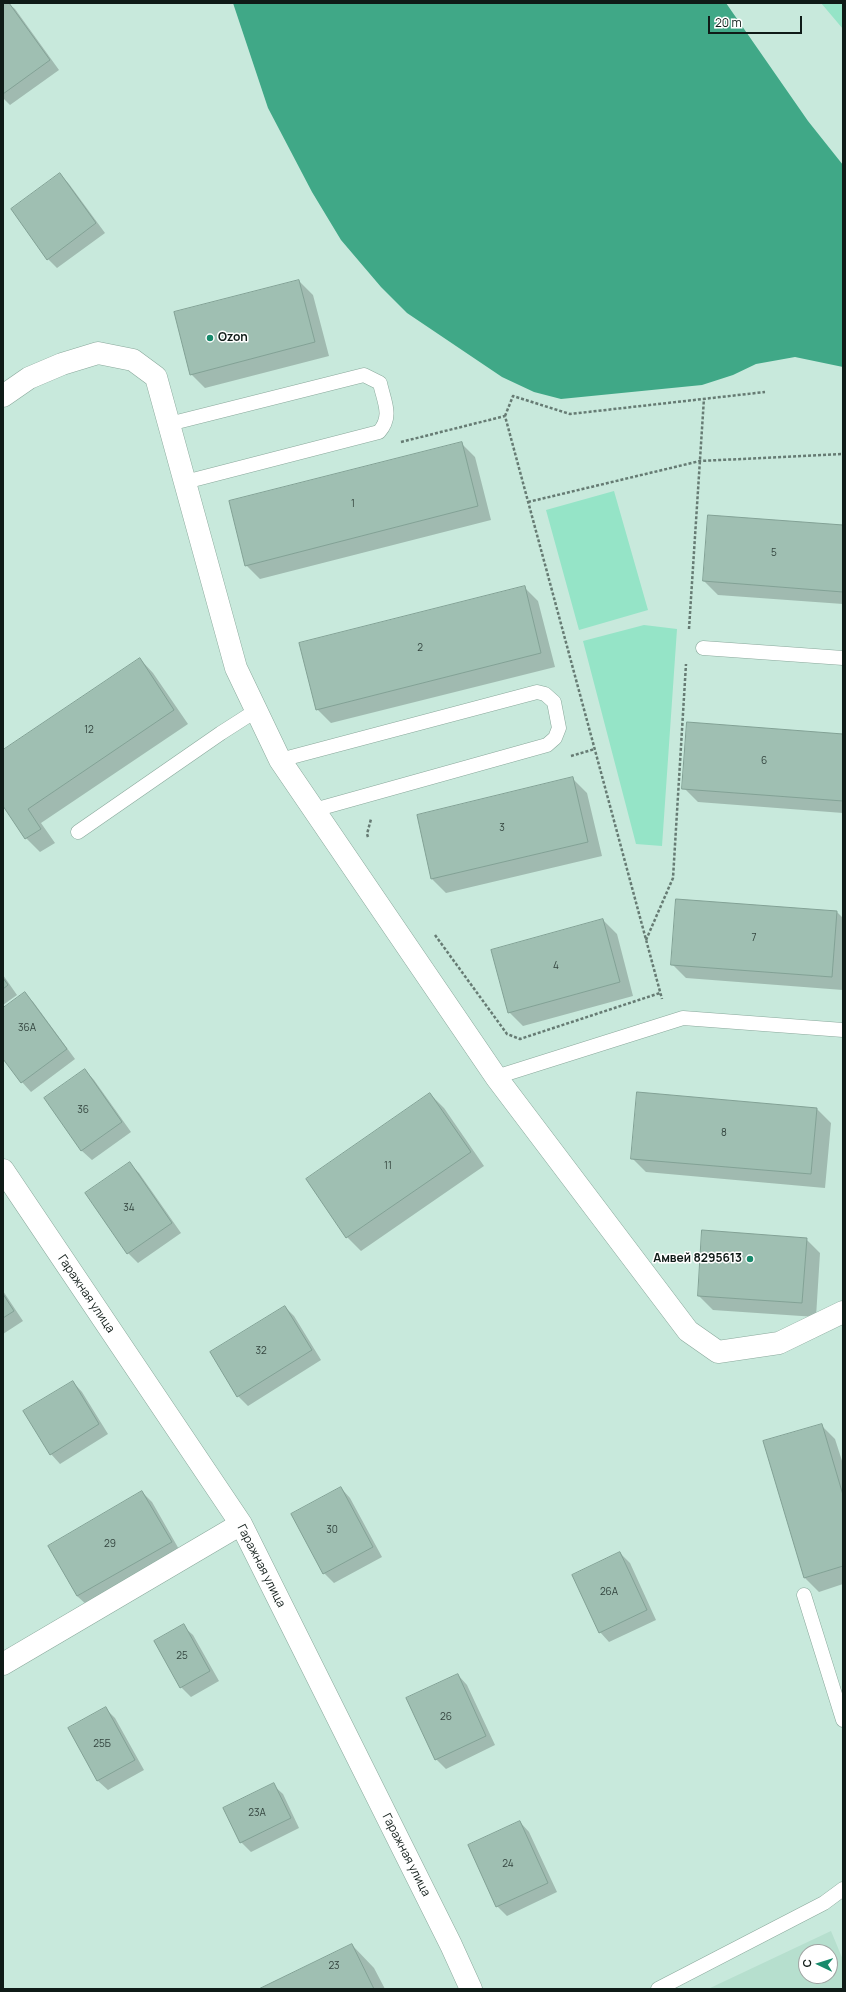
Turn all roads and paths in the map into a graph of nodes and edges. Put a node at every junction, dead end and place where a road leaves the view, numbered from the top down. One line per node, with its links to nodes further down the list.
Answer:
1 (765, 392): 3 (path)
2 (3, 396): 5 (street)
3 (704, 398): 4 (path); 8 (path)
4 (505, 416): 6 (path); 10 (path)
5 (169, 424): 9 (street); 9 (lane)
6 (397, 444)
7 (843, 454): 8 (path)
8 (700, 461): 10 (path); 11 (path)
9 (185, 482): 15 (street)
10 (528, 502): 16 (path)
11 (688, 634)
12 (703, 648): 14 (lane)
13 (687, 658): 24 (path)
14 (843, 658)
15 (256, 710): 18 (street); 21 (lane)
16 (595, 749): 17 (path); 24 (path)
17 (564, 758)
18 (280, 760): 19 (street); 19 (lane)
19 (314, 810): 28 (street)
20 (377, 815): 22 (path)
21 (78, 832)
22 (369, 839)
23 (433, 932): 25 (path)
24 (646, 941): 25 (path)
25 (660, 993): 26 (path)
26 (668, 1023): 27 (lane); 28 (lane)
27 (843, 1030)
28 (496, 1077): 30 (street)
29 (3, 1170): 31 (street, Гаражная улица)
30 (843, 1312)
31 (241, 1524): 33 (street); 36 (street, Гаражная улица)
32 (804, 1595): 34 (lane)
33 (3, 1664)
34 (843, 1720)
35 (843, 1889): 37 (lane)
36 (469, 1988)
37 (658, 1989)

